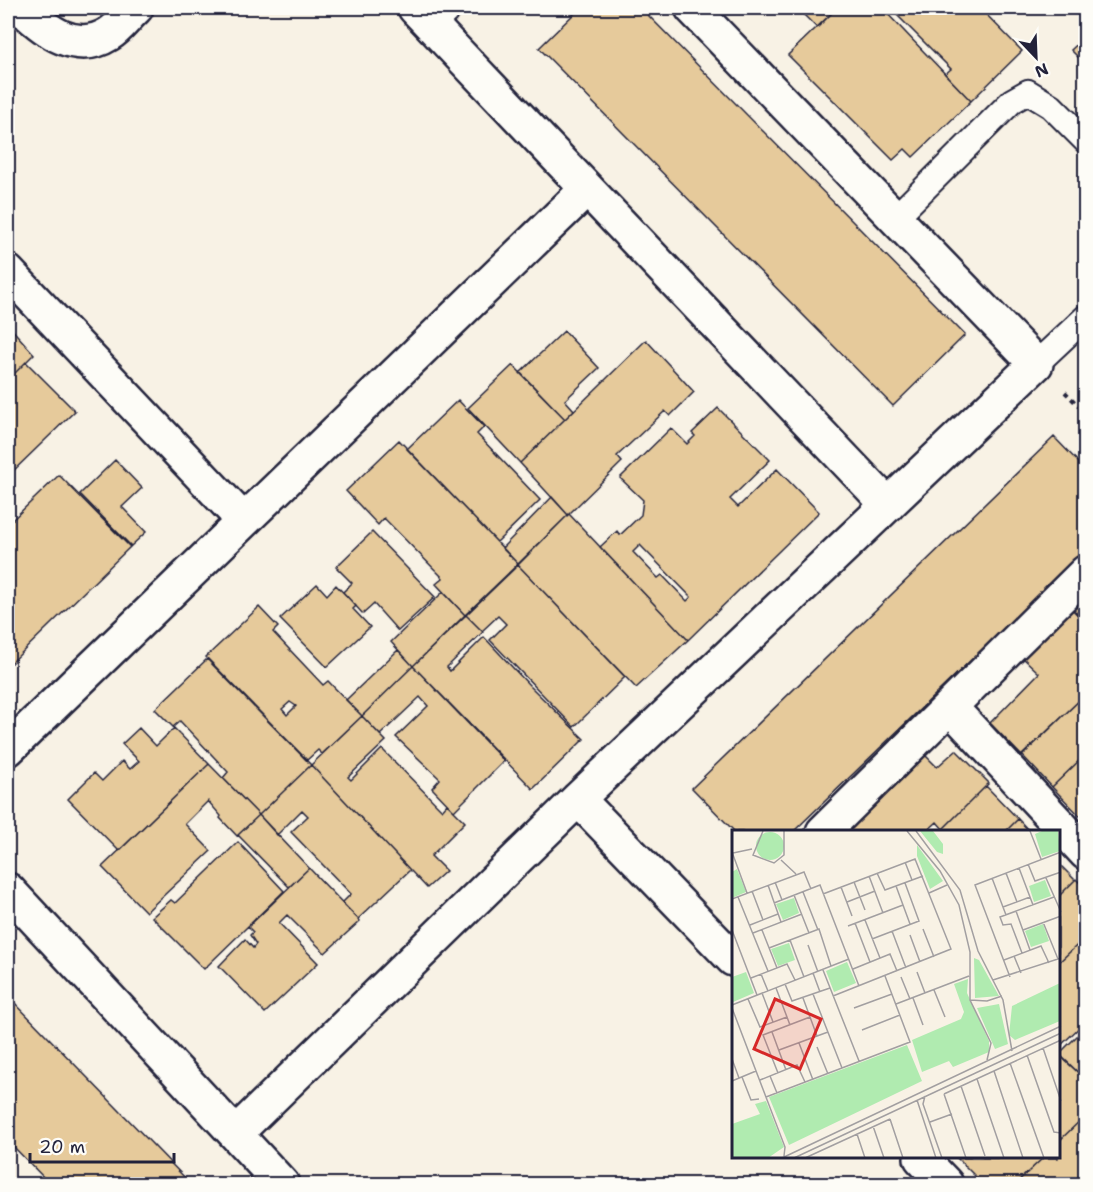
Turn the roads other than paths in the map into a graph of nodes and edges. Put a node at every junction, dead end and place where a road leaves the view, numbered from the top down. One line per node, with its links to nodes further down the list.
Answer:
1 (22, 8): 2 (street)
2 (136, 8)
3 (692, 8): 7 (street)
4 (432, 13): 6 (street)
5 (1086, 141): 7 (lane)
6 (587, 189): 11 (street); 12 (street)
7 (895, 218): 10 (street)
8 (8, 272): 12 (street)
9 (1086, 317): 10 (lane)
10 (1036, 364): 11 (street)
11 (888, 505): 16 (street)
12 (243, 520): 15 (street)
13 (1086, 572): 14 (street)
14 (950, 707): 17 (street); 18 (street)
15 (8, 750)
16 (578, 799): 20 (street); 21 (street)
17 (825, 830)
18 (1086, 853)
19 (8, 890): 21 (street)
20 (727, 939)
21 (236, 1133): 23 (street)
22 (922, 1159): 24 (street)
23 (282, 1185)
24 (946, 1185)

